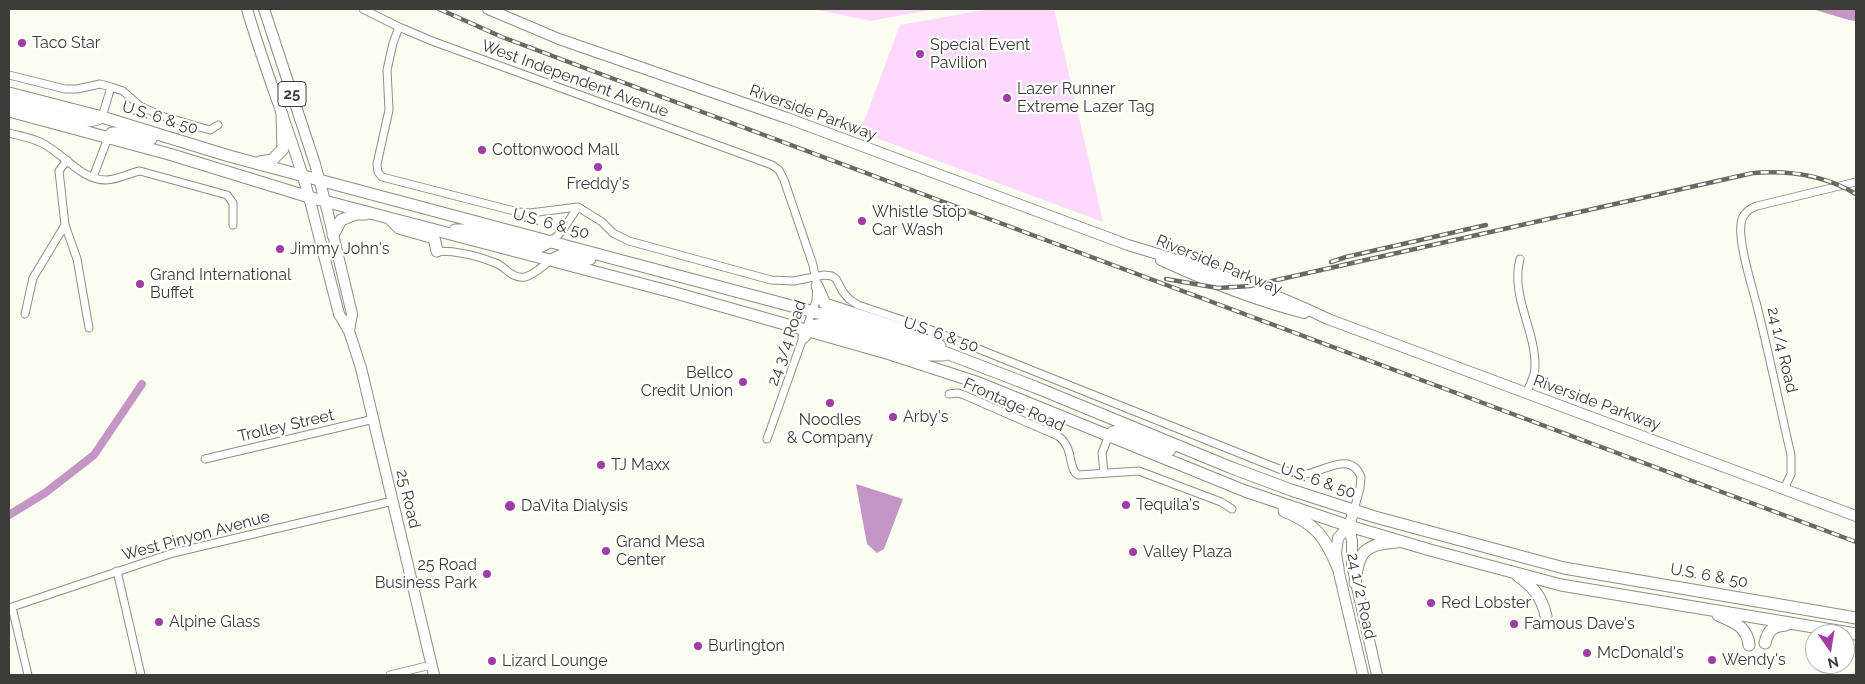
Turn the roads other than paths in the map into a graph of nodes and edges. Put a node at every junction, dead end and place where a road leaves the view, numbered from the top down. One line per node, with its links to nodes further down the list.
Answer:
1 (247, 9): 11 (main road, 25 Road / 25)
2 (264, 9): 22 (main road, 25 Road / 25)
3 (363, 9): 5 (street, West Independent Avenue)
4 (488, 9): 44 (main road, Riverside Parkway)
5 (399, 27): 19 (street, West Independent Avenue); 26 (street)
6 (9, 75): 7 (street)
7 (110, 87): 12 (street); 13 (street)
8 (9, 93): 12 (highway, U.S. 6 & 50)
9 (9, 102): 12 (highway)
10 (9, 111): 15 (highway, U.S. 6 & 50)
11 (282, 114): 17 (highway); 20 (main road, 25 Road / 25)
12 (102, 117): 16 (highway, U.S. 6 & 50)
13 (218, 125)
14 (9, 133): 18 (street)
15 (108, 138): 16 (highway); 21 (street); 24 (highway, U.S. 6 & 50)
16 (192, 144): 17 (highway, U.S. 6 & 50)
17 (229, 156): 20 (highway, U.S. 6 & 50)
18 (67, 160): 21 (street); 28 (street)
19 (779, 170): 37 (street, 24 3/4 Road)
20 (302, 175): 22 (highway, U.S. 6 & 50); 24 (main road, 25 Road / 25)
21 (93, 177): 29 (street)
22 (320, 179): 25 (main road, 25 Road / 25); 32 (highway, U.S. 6 & 50)
23 (1856, 182): 52 (street, 24 1/4 Road)
24 (309, 197): 25 (highway, U.S. 6 & 50); 41 (main road, 25 Road / 25)
25 (325, 201): 27 (highway, U.S. 6 & 50); 31 (main road, 25 Road / 25)
26 (578, 207): 32 (street); 37 (street)
27 (382, 215): 30 (highway, U.S. 6 & 50); 31 (highway); 33 (highway)
28 (65, 225): 39 (street); 40 (street)
29 (234, 225)
30 (438, 230): 32 (highway); 35 (highway, U.S. 6 & 50)
31 (333, 236): 41 (main road, 25 Road / 25)
32 (552, 241): 36 (highway, U.S. 6 & 50)
33 (437, 251): 35 (street)
34 (1520, 259): 44 (street)
35 (551, 260): 36 (highway); 42 (highway, U.S. 6 & 50)
36 (690, 278): 38 (highway, U.S. 6 & 50)
37 (817, 281): 38 (street, 24 3/4 Road); 43 (highway); 56 (street)
38 (813, 313): 42 (street, 24 3/4 Road); 43 (highway, U.S. 6 & 50)
39 (25, 314)
40 (89, 328)
41 (349, 331): 46 (main road, 25 Road / 25)
42 (807, 332): 43 (highway); 47 (highway, U.S. 6 & 50); 48 (street, 24 3/4 Road)
43 (953, 356): 50 (highway, U.S. 6 & 50)
44 (1526, 393): 52 (main road, Riverside Parkway)
45 (949, 394): 51 (street, Frontage Road)
46 (374, 419): 49 (street, Trolley Street); 54 (main road, 25 Road / 25)
47 (1109, 435): 50 (highway); 51 (street); 53 (highway, U.S. 6 & 50)
48 (768, 439)
49 (205, 460)
50 (1232, 468): 56 (highway, U.S. 6 & 50)
51 (1104, 473): 55 (street, Frontage Road)
52 (1784, 489): 57 (main road, Riverside Parkway)
53 (1245, 491): 58 (highway, U.S. 6 & 50); 60 (highway)
54 (393, 501): 62 (street, West Pinyon Avenue); 72 (main road, 25 Road / 25)
55 (1232, 509)
56 (1354, 510): 58 (main road, 24 1/2 Road); 67 (highway, U.S. 6 & 50)
57 (1856, 516)
58 (1349, 526): 59 (highway, U.S. 6 & 50); 60 (main road, 24 1/2 Road); 63 (main road, 24 1/2 Road)
59 (1404, 542): 61 (highway, U.S. 6 & 50); 63 (highway)
60 (1338, 568): 76 (main road, 24 1/2 Road)
61 (1506, 570): 65 (highway, U.S. 6 & 50); 66 (highway)
62 (117, 572): 64 (street, West Pinyon Avenue); 74 (street)
63 (1356, 583): 77 (main road, 24 1/2 Road)
64 (10, 608): 73 (street)
65 (1705, 609): 68 (highway, U.S. 6 & 50); 71 (highway)
66 (1546, 616)
67 (1856, 618)
68 (1800, 625): 69 (highway, U.S. 6 & 50); 70 (highway)
69 (1856, 634)
70 (1765, 643)
71 (1749, 645)
72 (433, 670): 75 (street)
73 (28, 675)
74 (141, 675)
75 (390, 675)
76 (1363, 675)
77 (1377, 675)

